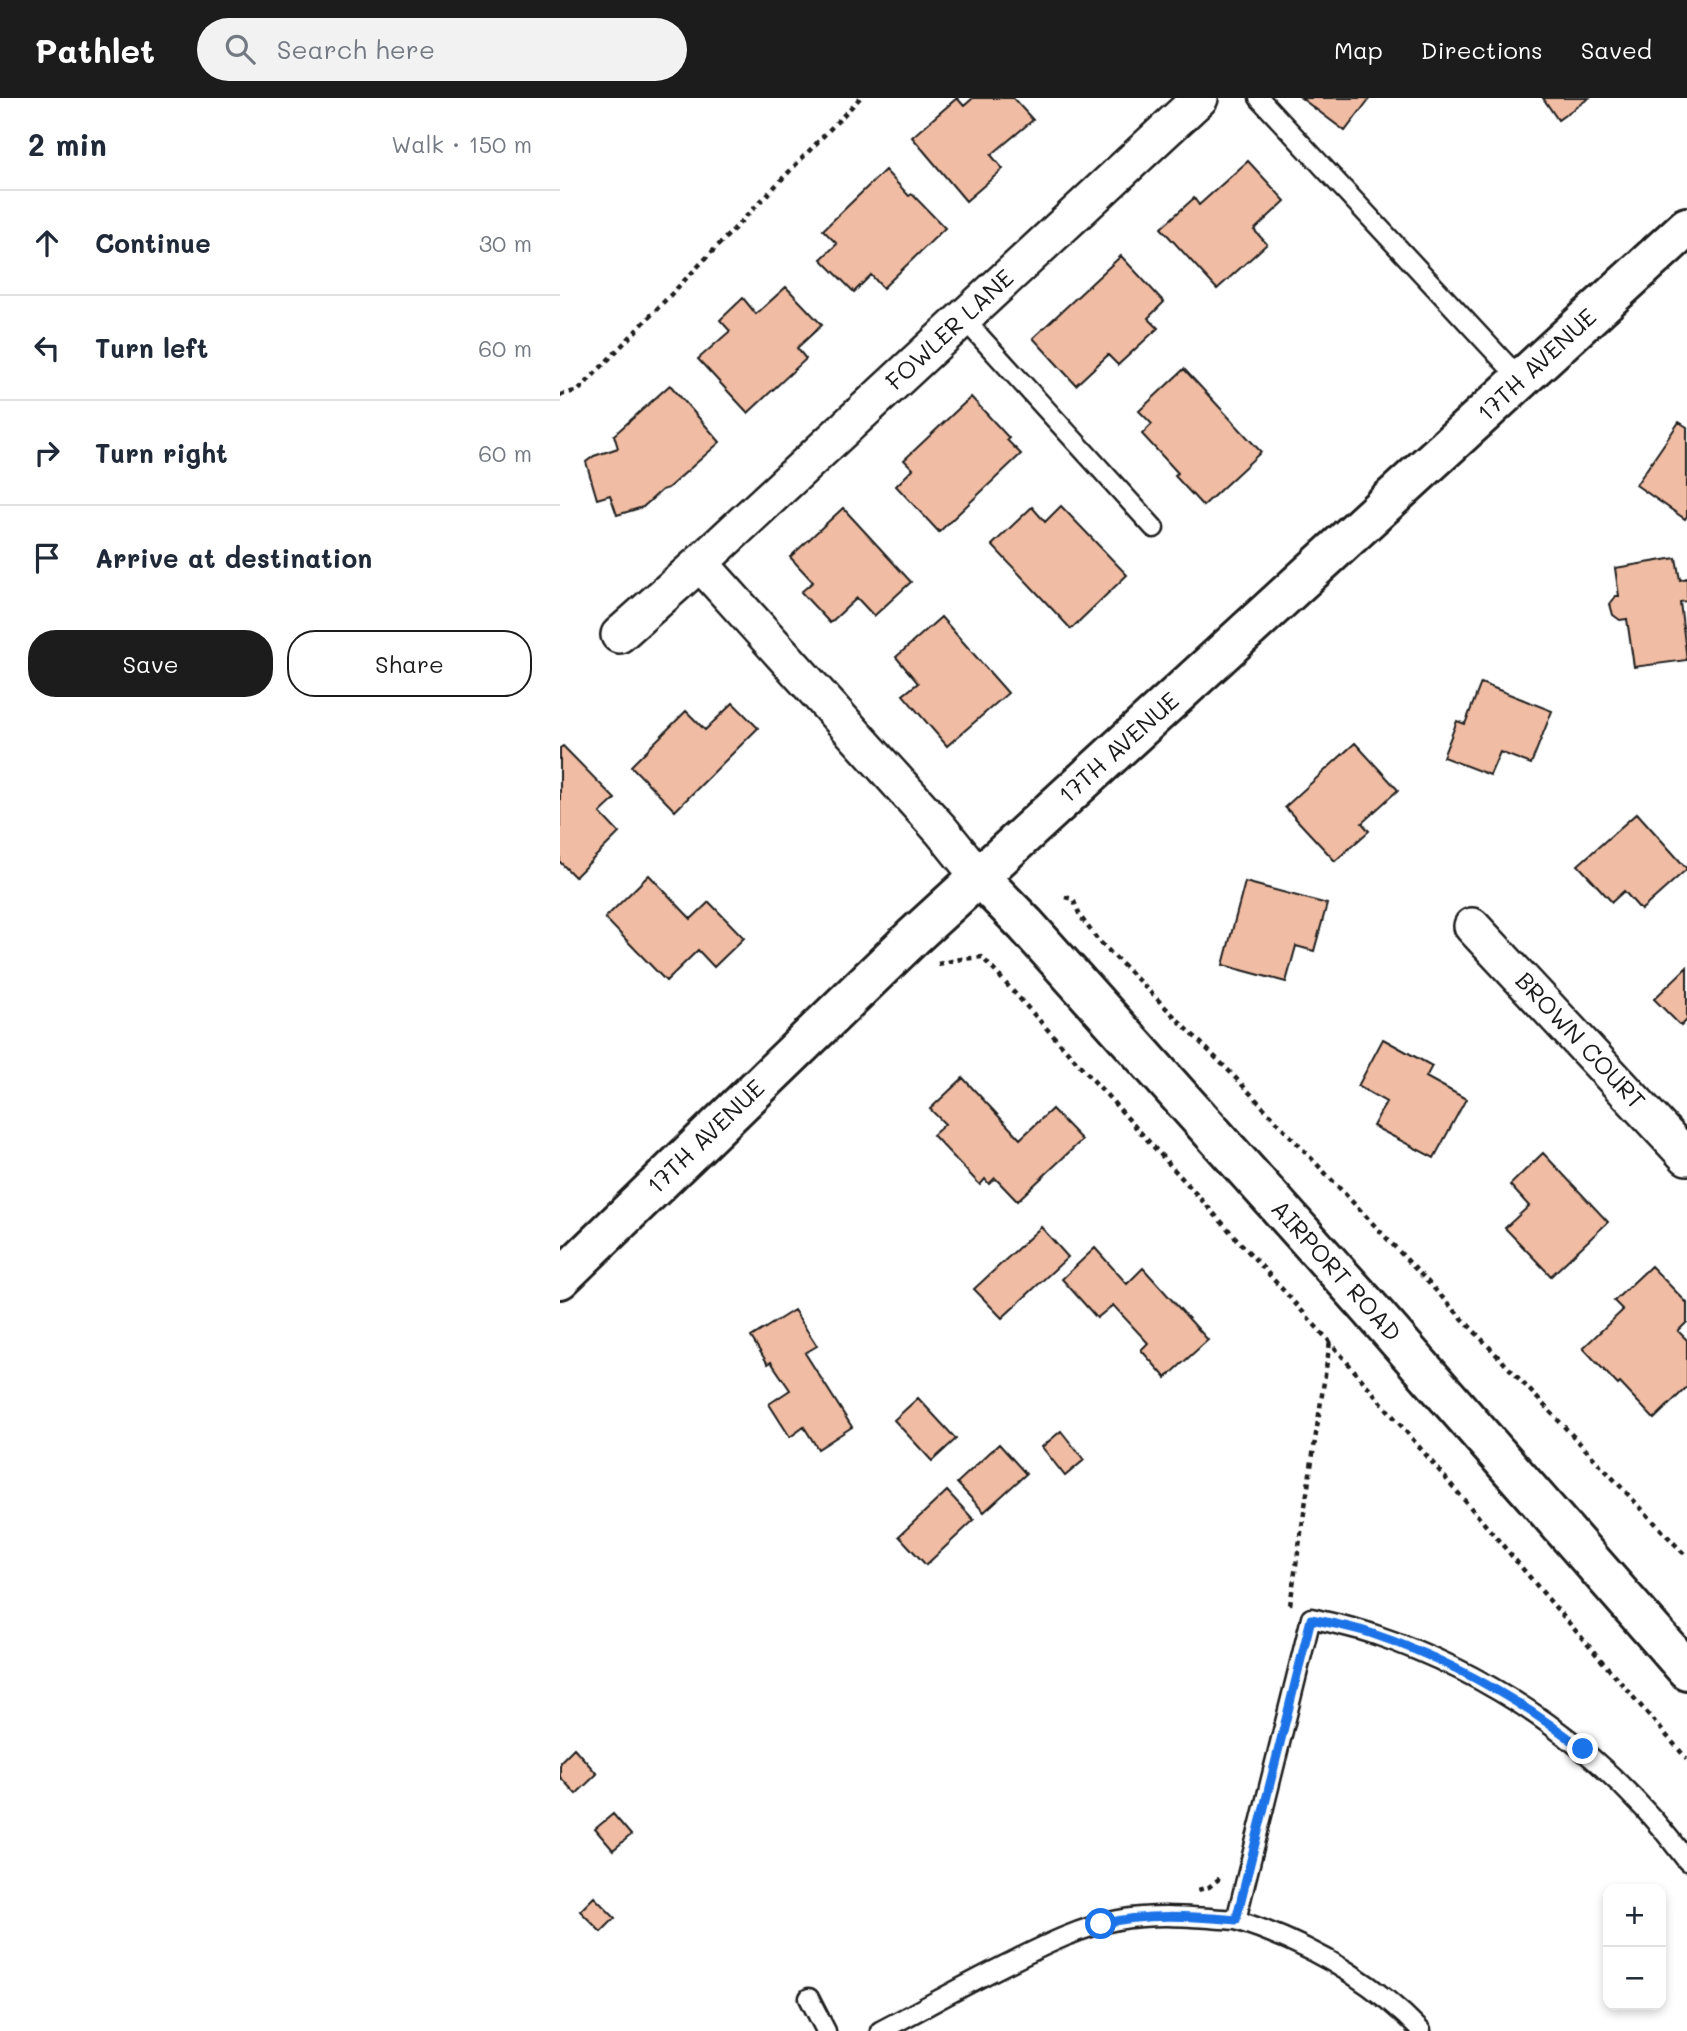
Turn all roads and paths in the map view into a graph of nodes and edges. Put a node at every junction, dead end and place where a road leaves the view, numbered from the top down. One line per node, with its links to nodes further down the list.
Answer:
1 (860, 98): 7 (path)
2 (1200, 98): 5 (street, FOWLER LANE)
3 (1259, 98): 6 (lane)
4 (1687, 227): 6 (main road, 17TH AVENUE)
5 (963, 318): 8 (lane); 9 (street, FOWLER LANE)
6 (1521, 380): 11 (main road, 17TH AVENUE)
7 (560, 395)
8 (1154, 528)
9 (700, 563): 10 (street, FOWLER LANE); 11 (street)
10 (619, 635)
11 (979, 877): 16 (main road, 17TH AVENUE); 20 (main road, AIRPORT ROAD)
12 (1065, 897): 18 (path)
13 (1472, 926): 15 (street, BROWN COURT)
14 (938, 964): 17 (path)
15 (1687, 1157)
16 (560, 1279)
17 (1330, 1342): 19 (path); 21 (path)
18 (1687, 1557)
19 (1287, 1615)
20 (1687, 1670)
21 (1687, 1759)
22 (1687, 1861): 25 (lane)
23 (1224, 1866): 24 (path)
24 (1197, 1891)
25 (1236, 1920): 28 (lane); 29 (lane)
26 (808, 1997): 27 (lane)
27 (826, 2031)
28 (880, 2031)
29 (1421, 2031)

